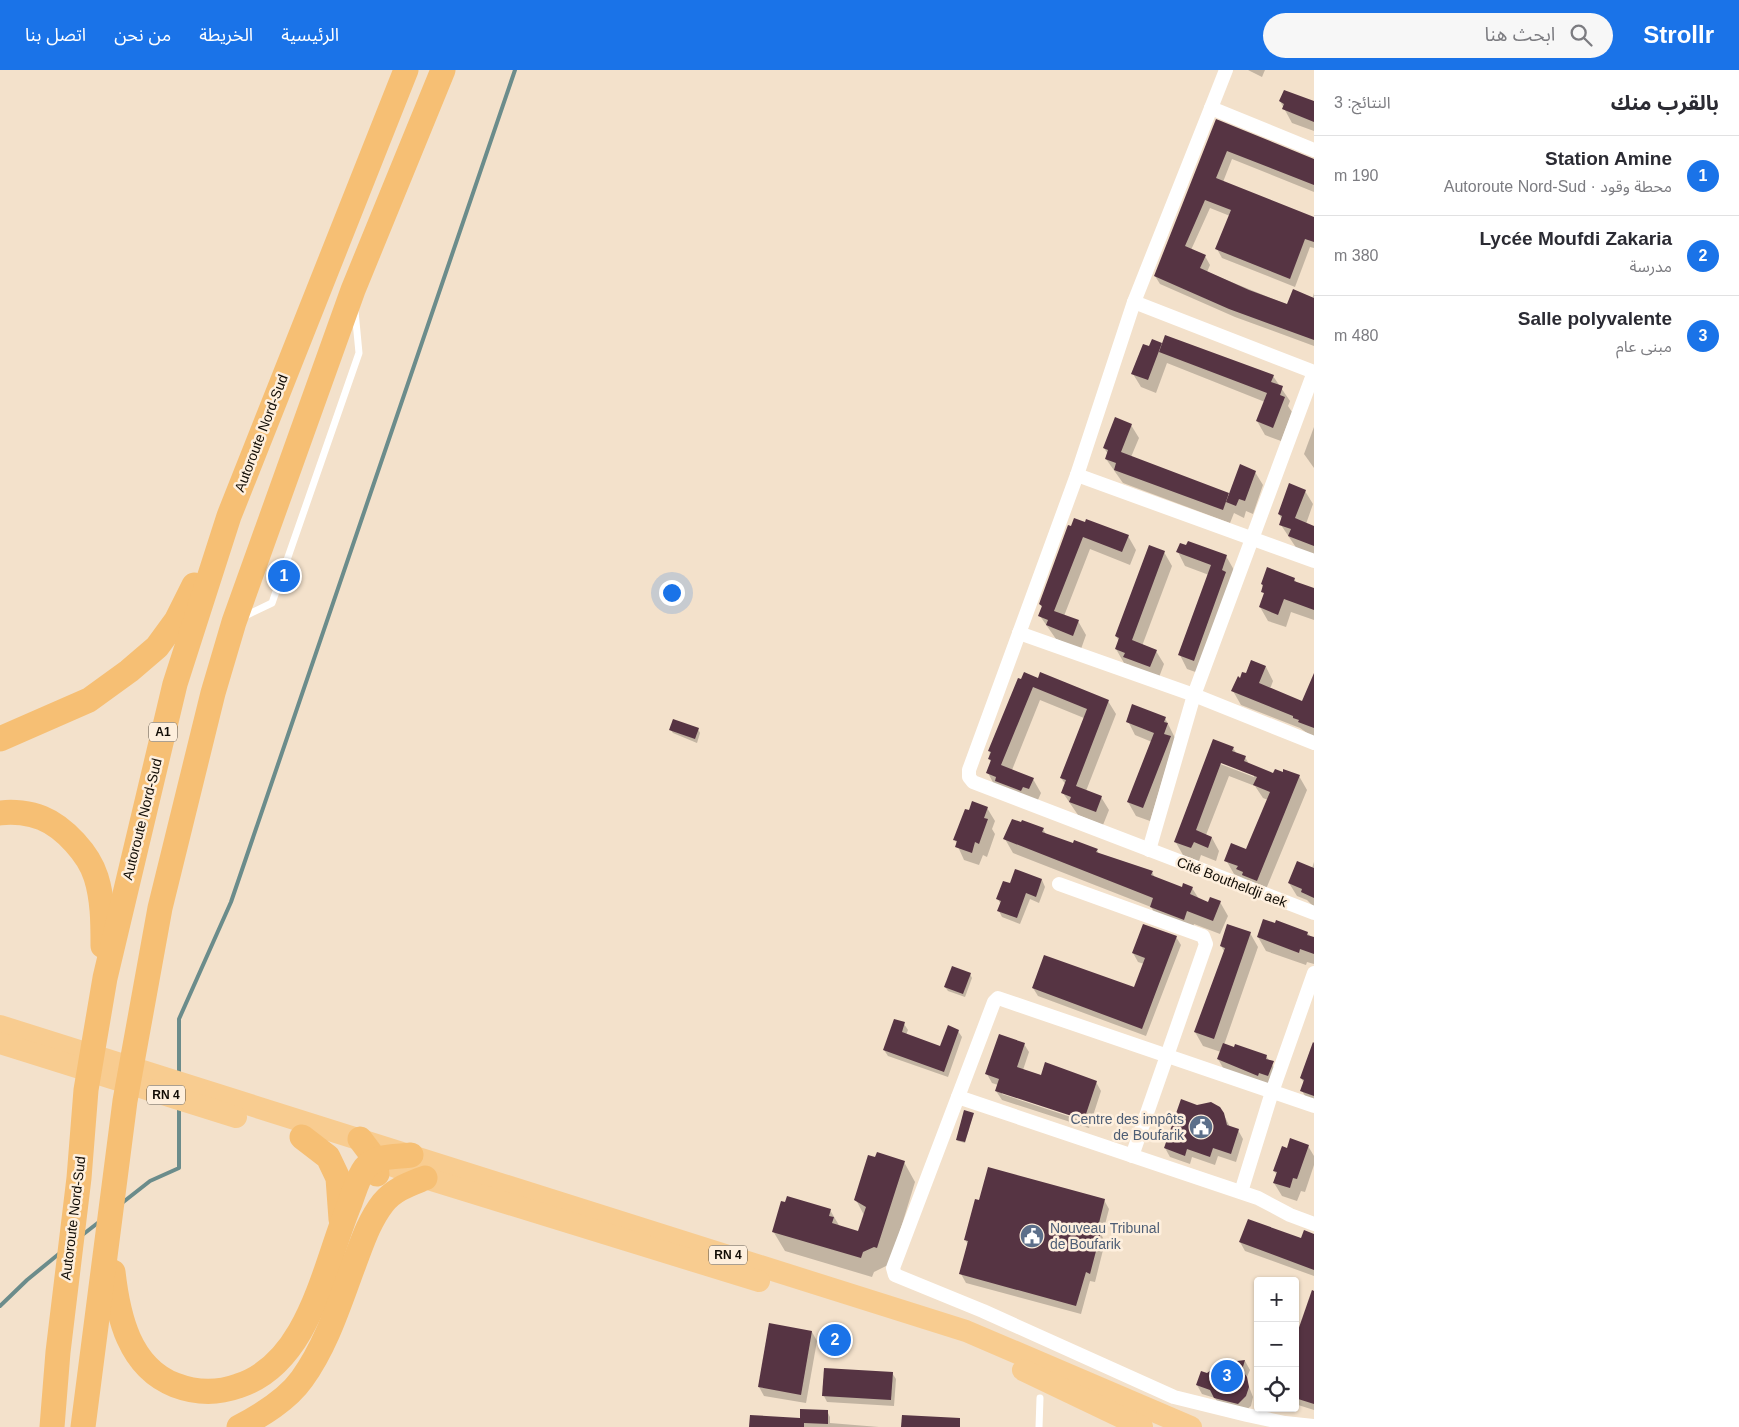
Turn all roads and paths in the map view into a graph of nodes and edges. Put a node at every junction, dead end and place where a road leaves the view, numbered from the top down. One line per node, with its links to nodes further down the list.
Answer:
1 (406, 70): 9 (highway, Autoroute Nord-Sud / A1)
2 (443, 70): 39 (highway)
3 (1226, 70): 4 (street)
4 (1211, 108): 5 (street); 6 (street)
5 (1314, 150)
6 (1134, 302): 7 (street); 8 (street)
7 (1313, 377): 10 (street)
8 (1077, 475): 10 (street); 12 (street)
9 (229, 516): 14 (highway); 21 (highway, Autoroute Nord-Sud / A1)
10 (1251, 538): 11 (street); 13 (street)
11 (1314, 561)
12 (1019, 633): 13 (street); 17 (street, Cité Boutheldji aek)
13 (1194, 695): 15 (street); 17 (street)
14 (0, 739)
15 (1314, 742)
16 (0, 813): 21 (highway)
17 (1149, 850): 19 (street, Cité Boutheldji aek)
18 (1059, 884): 25 (street)
19 (1314, 913)
20 (1314, 973): 26 (street)
21 (104, 978): 44 (highway, Autoroute Nord-Sud / A1)
22 (0, 1026): 24 (highway, RN 4)
23 (0, 1043): 24 (highway, RN 4)
24 (35, 1045): 29 (highway, RN 4)
25 (1168, 1055): 26 (street); 27 (street); 32 (street)
26 (1272, 1092): 28 (street); 35 (street)
27 (958, 1097): 32 (street); 43 (street)
28 (1314, 1106)
29 (302, 1129): 30 (highway, RN 4); 33 (highway, RN 4); 37 (highway)
30 (360, 1139): 31 (highway, RN 4); 33 (highway)
31 (411, 1155): 33 (highway); 42 (highway, RN 4)
32 (1132, 1156): 35 (street)
33 (375, 1159): 34 (highway, RN 4); 37 (highway); 38 (highway)
34 (426, 1178): 38 (highway); 41 (highway, RN 4)
35 (1240, 1192): 36 (street)
36 (1314, 1224)
37 (341, 1225): 39 (highway)
38 (367, 1228): 46 (highway)
39 (109, 1234): 45 (highway)
40 (1040, 1398): 47 (lane)
41 (1083, 1398): 42 (highway, RN 4); 48 (highway)
42 (1143, 1421): 49 (highway)
43 (1314, 1426)
44 (52, 1427)
45 (83, 1427)
46 (239, 1427)
47 (1038, 1427)
48 (1113, 1427)
49 (1191, 1427)

